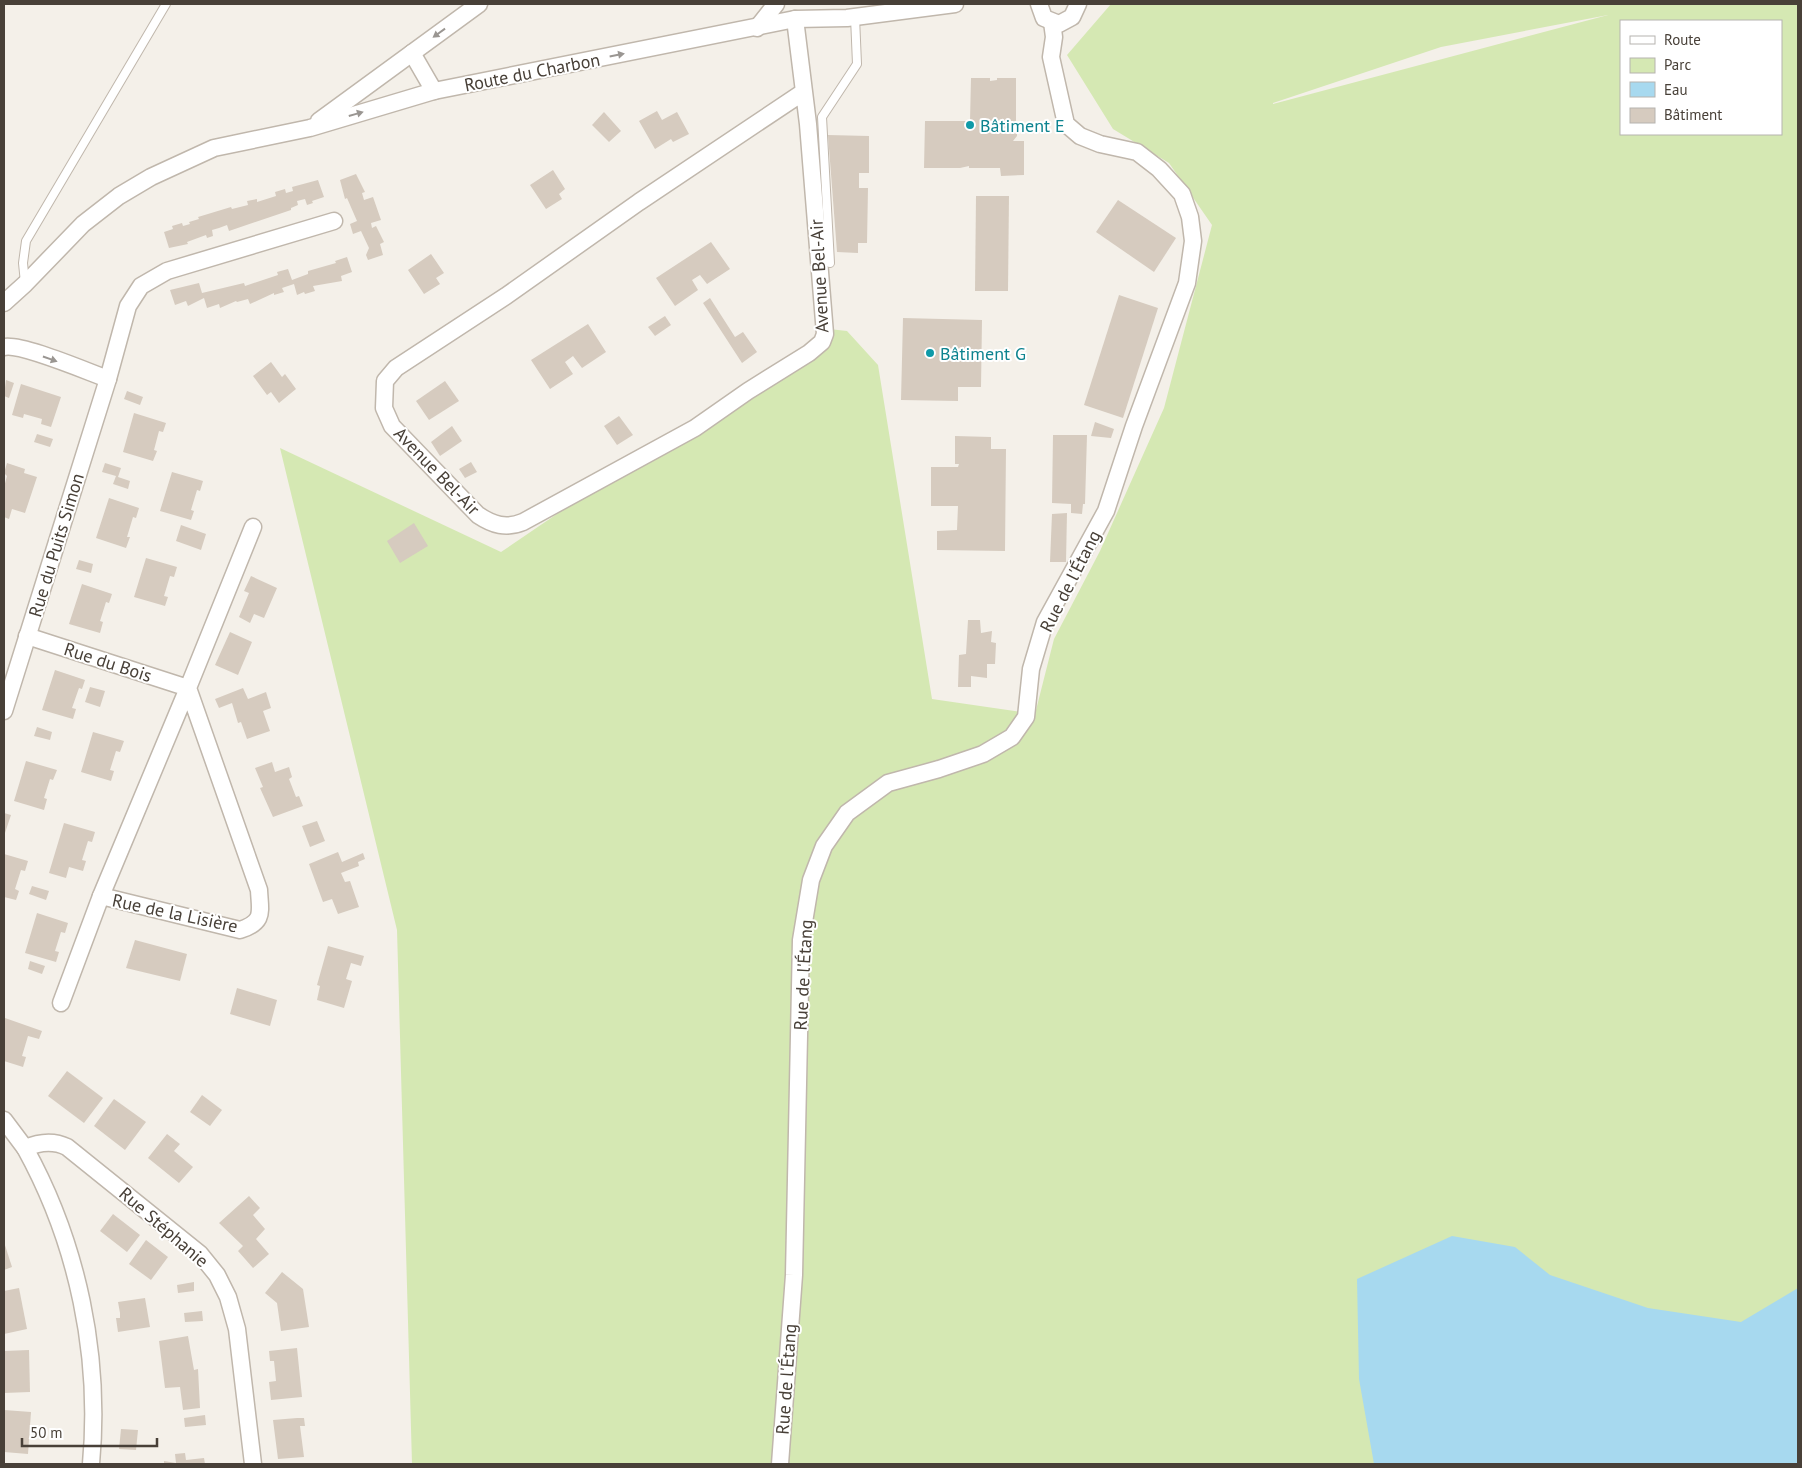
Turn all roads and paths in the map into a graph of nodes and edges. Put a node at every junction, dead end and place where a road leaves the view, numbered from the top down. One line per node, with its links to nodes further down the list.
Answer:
1 (166, 4): 17 (lane)
2 (478, 4): 11 (street, Route du Charbon, one-way to 11)
3 (776, 4): 10 (street)
4 (955, 4): 7 (street, Route du Charbon)
5 (1038, 4): 9 (street)
6 (1078, 4): 9 (street)
7 (847, 13): 8 (street, Route du Charbon); 16 (lane)
8 (795, 19): 10 (street, Route du Charbon); 13 (street, Avenue Bel-Air)
9 (1052, 22): 31 (street, Rue de l'Étang)
10 (757, 28): 12 (street, Route du Charbon, one-way to 10)
11 (412, 53): 12 (street); 14 (street, Route du Charbon)
12 (434, 92): 14 (street, Route du Charbon, one-way to 12)
13 (802, 93): 13 (street, Avenue Bel-Air)
14 (310, 128): 17 (street, Route du Charbon)
15 (334, 221): 20 (street, Rue du Puits Simon)
16 (830, 263)
17 (26, 284): 18 (street, Route du Charbon)
18 (4, 303)
19 (4, 347): 20 (street, one-way to 20)
20 (108, 379): 22 (street, Rue du Puits Simon)
21 (253, 527): 23 (street, Rue de la Lisière)
22 (27, 636): 23 (street, Rue du Bois); 24 (street, Rue du Puits Simon)
23 (188, 688): 25 (street, Rue de la Lisière); 25 (street, Rue de la Lisière)
24 (4, 712)
25 (101, 896): 26 (street)
26 (61, 1003)
27 (4, 1120): 28 (street)
28 (24, 1148): 29 (street); 30 (street, Rue Stéphanie)
29 (91, 1464)
30 (253, 1464)
31 (780, 1464)

